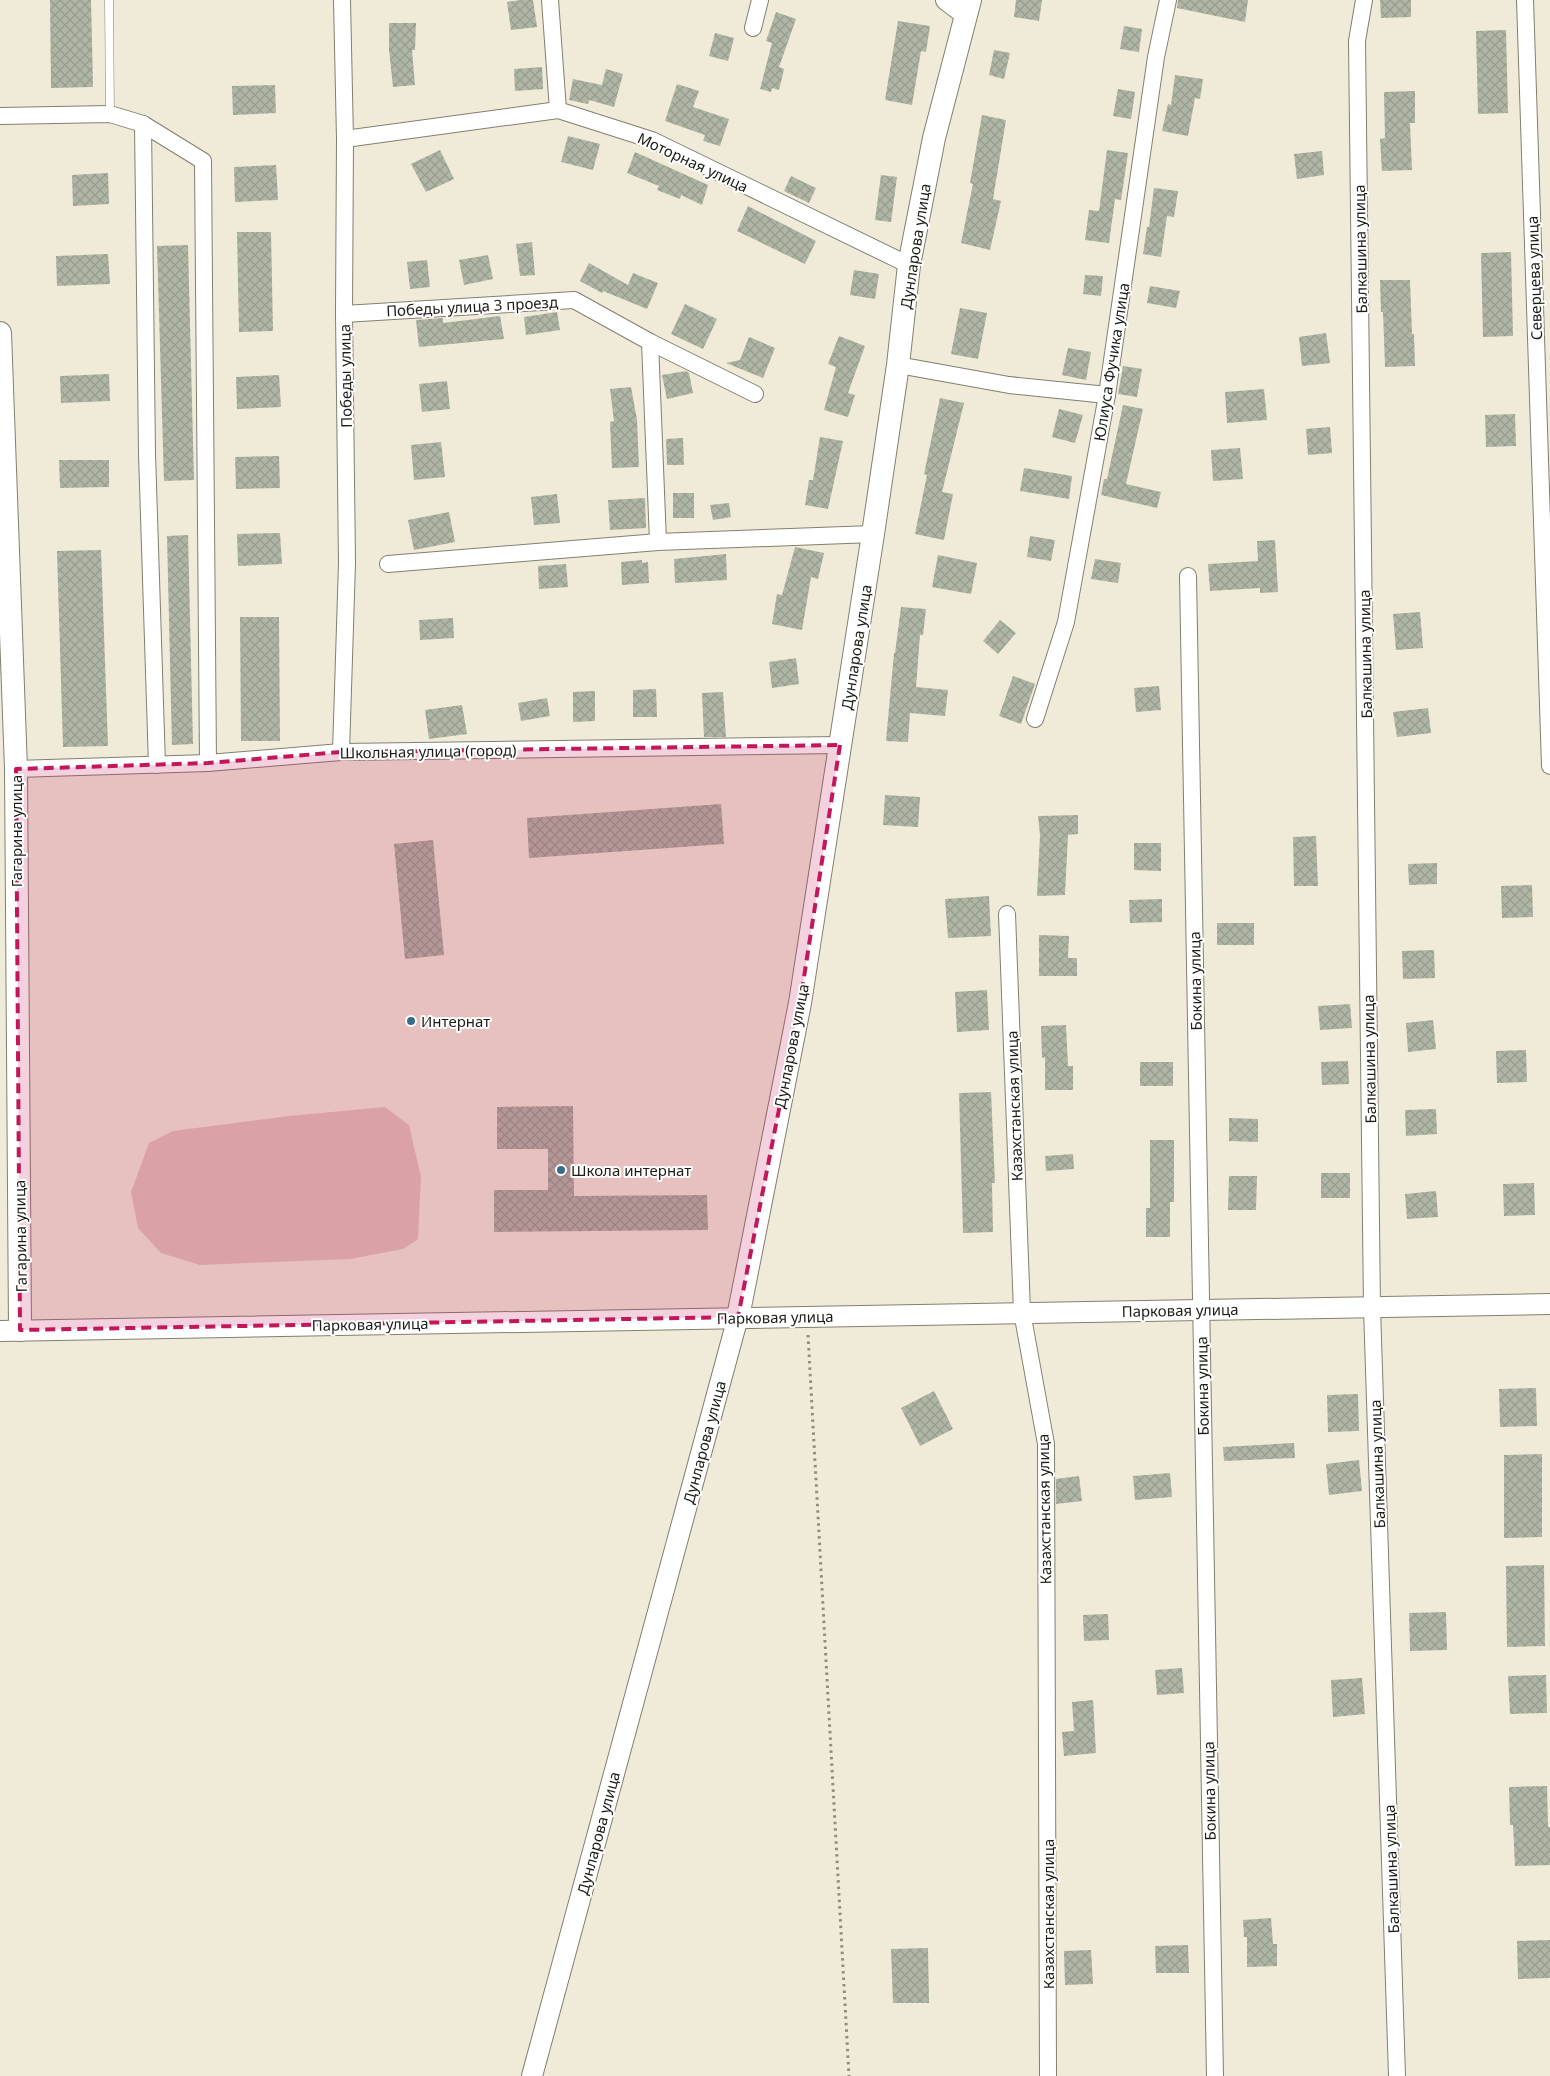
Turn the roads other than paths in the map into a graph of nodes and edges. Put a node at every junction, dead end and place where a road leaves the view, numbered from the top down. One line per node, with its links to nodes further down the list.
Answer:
1 (109, 0): 12 (lane)
2 (342, 0): 15 (street, Победы улица)
3 (550, 0): 11 (street)
4 (760, 0): 10 (street)
5 (946, 0): 9 (street)
6 (1168, 0): 22 (street, Юлиуса Фучика улица)
7 (1364, 0): 36 (street, Балкашина улица)
8 (1525, 0): 32 (street, Северцева улица)
9 (968, 8): 16 (main road, Дунларова улица)
10 (753, 28)
11 (558, 110): 15 (street, Моторная улица); 16 (street, Моторная улица)
12 (110, 114): 13 (street); 14 (street)
13 (0, 116)
14 (143, 124): 30 (street); 31 (street)
15 (345, 139): 17 (street, Победы улица)
16 (909, 265): 20 (main road, Дунларова улица)
17 (344, 314): 19 (street, Победы улица 3 проезд); 29 (street, Победы улица)
18 (0, 333): 33 (main road, Гагарина улица)
19 (650, 342): 21 (street, Победы улица 3 проезд); 24 (street)
20 (898, 364): 22 (street); 23 (main road, Дунларова улица)
21 (755, 394)
22 (1107, 395): 27 (street, Юлиуса Фучика улица)
23 (873, 534): 24 (street); 28 (main road, Дунларова улица)
24 (658, 542): 25 (street)
25 (388, 564)
26 (1188, 576): 37 (street, Бокина улица)
27 (1035, 719)
28 (840, 745): 29 (street, Школьная улица (город)); 39 (main road, Дунларова улица)
29 (341, 752): 30 (street, Школьная улица (город))
30 (208, 763): 31 (street, Школьная улица (город))
31 (157, 764): 33 (street, Школьная улица (город))
32 (1550, 766)
33 (16, 769): 40 (main road, Гагарина улица)
34 (1007, 914): 38 (street, Казахстанская улица)
35 (1550, 1304): 36 (street, Парковая улица)
36 (1372, 1308): 37 (street, Парковая улица); 44 (street, Балкашина улица)
37 (1200, 1309): 38 (street, Парковая улица); 43 (street, Бокина улица)
38 (1022, 1312): 39 (street, Парковая улица); 42 (street, Казахстанская улица)
39 (738, 1318): 40 (street, Парковая улица); 41 (street, Дунларова улица)
40 (10, 1331)
41 (532, 2076)
42 (1048, 2076)
43 (1215, 2076)
44 (1398, 2076)

